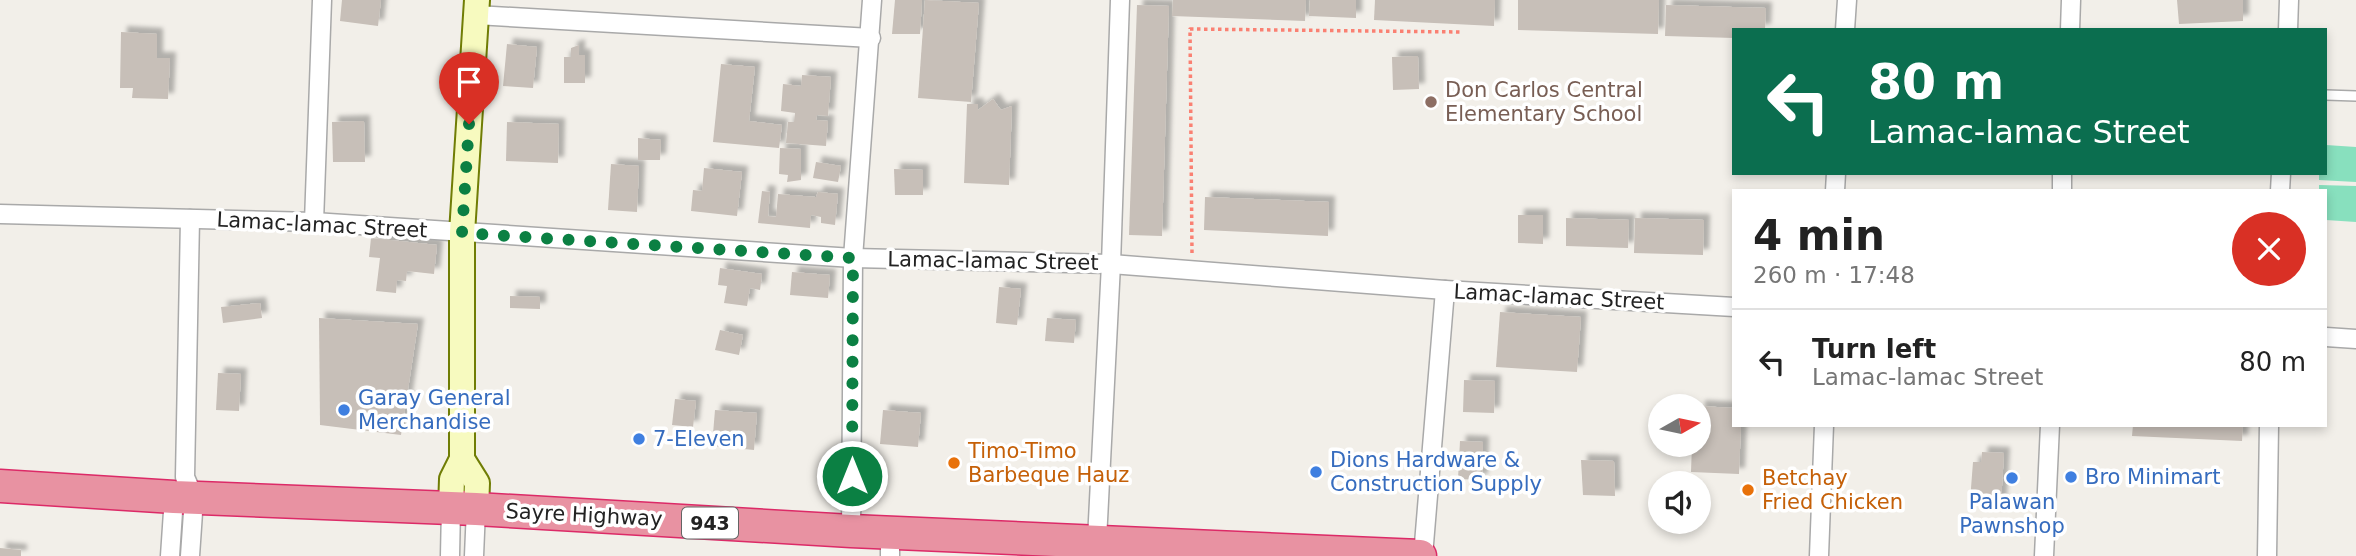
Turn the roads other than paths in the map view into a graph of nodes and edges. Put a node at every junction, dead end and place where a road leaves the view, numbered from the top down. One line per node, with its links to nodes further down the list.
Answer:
1 (322, 0): 16 (street)
2 (872, 0): 11 (street)
3 (1120, 0): 19 (street)
4 (1847, 0): 8 (street)
5 (2071, 0): 9 (street)
6 (2289, 0): 10 (street)
7 (476, 7): 11 (street); 17 (main road)
8 (1845, 28)
9 (2070, 28)
10 (2288, 28)
11 (871, 38): 18 (street)
12 (2327, 95): 13 (lane)
13 (2356, 96)
14 (0, 214): 15 (street, Lamac-lamac Street)
15 (190, 219): 16 (street, Lamac-lamac Street); 28 (street)
16 (314, 222): 17 (street, Lamac-lamac Street)
17 (462, 233): 18 (street, Lamac-lamac Street); 29 (main road)
18 (853, 258): 19 (street, Lamac-lamac Street); 30 (street)
19 (1111, 264): 20 (street, Lamac-lamac Street); 31 (street)
20 (1445, 290): 21 (street, Lamac-lamac Street); 37 (street)
21 (1732, 307)
22 (2327, 337): 23 (street)
23 (2356, 339)
24 (1824, 427): 38 (street)
25 (2050, 427): 39 (street)
26 (2269, 427): 40 (street)
27 (0, 486): 28 (highway, Sayre Highway / 943)
28 (184, 491): 29 (highway, Sayre Highway / 943); 33 (street); 34 (street)
29 (463, 508): 30 (highway, Sayre Highway / 943); 35 (street); 36 (street)
30 (851, 531): 32 (highway, Sayre Highway / 943)
31 (1097, 540): 32 (highway, Sayre Highway / 943); 37 (highway, Sayre Highway / 943)
32 (890, 544)
33 (170, 556)
34 (190, 556)
35 (450, 556)
36 (474, 556)
37 (1422, 556)
38 (1819, 556)
39 (2043, 556)
40 (2267, 556)

